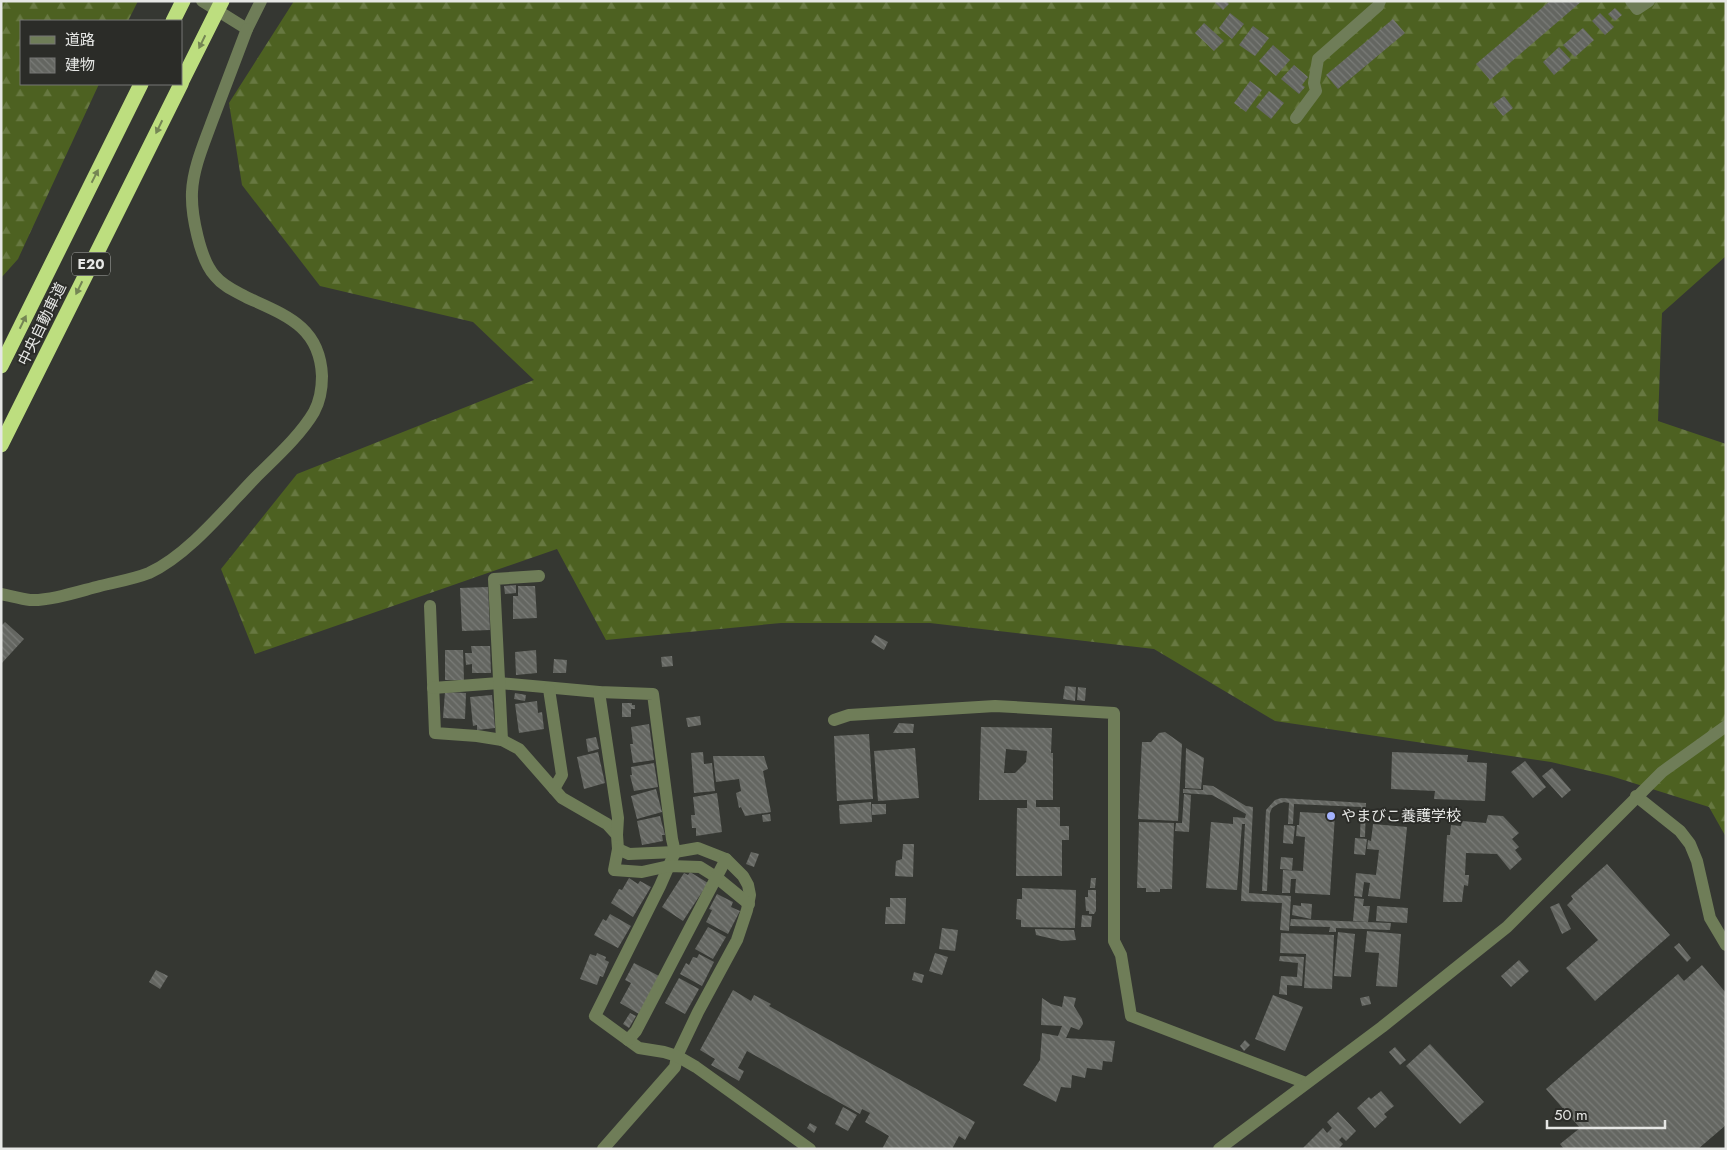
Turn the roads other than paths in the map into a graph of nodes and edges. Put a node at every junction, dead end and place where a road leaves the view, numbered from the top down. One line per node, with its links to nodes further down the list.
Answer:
1 (182, 1): 8 (highway)
2 (202, 1): 9 (street)
3 (222, 1): 10 (highway, 中央自動車道 / E20, one-way to 10, bridge)
4 (261, 1): 9 (street)
5 (1380, 1): 13 (street)
6 (1630, 1): 7 (street)
7 (1649, 1)
8 (173, 20)
9 (247, 29): 17 (street)
10 (182, 82)
11 (141, 85): 14 (highway, 中央自動車道 / E20, one-way to 11)
12 (181, 85): 15 (highway, 中央自動車道 / E20, one-way to 15)
13 (1296, 118)
14 (1, 366)
15 (1, 445)
16 (539, 576): 19 (street)
17 (1, 594)
18 (430, 606): 20 (street)
19 (498, 683): 20 (street); 21 (street); 25 (street)
20 (433, 688): 25 (street)
21 (549, 688): 22 (street); 26 (street)
22 (599, 692): 28 (street); 30 (street)
23 (834, 720): 38 (street)
24 (1726, 726): 27 (street)
25 (502, 740): 26 (street)
26 (554, 789): 28 (street)
27 (1636, 796): 35 (street); 38 (street)
28 (617, 835): 29 (street)
29 (618, 849): 30 (street); 32 (street)
30 (675, 852): 31 (street); 32 (street)
31 (726, 859): 33 (street); 34 (street)
32 (668, 866): 33 (street); 36 (street)
33 (716, 877): 34 (street); 36 (street)
34 (748, 904): 37 (street)
35 (1726, 945)
36 (628, 1040): 37 (street)
37 (677, 1056): 39 (street); 40 (street)
38 (1306, 1083): 41 (street)
39 (603, 1149)
40 (810, 1149)
41 (1219, 1149)

